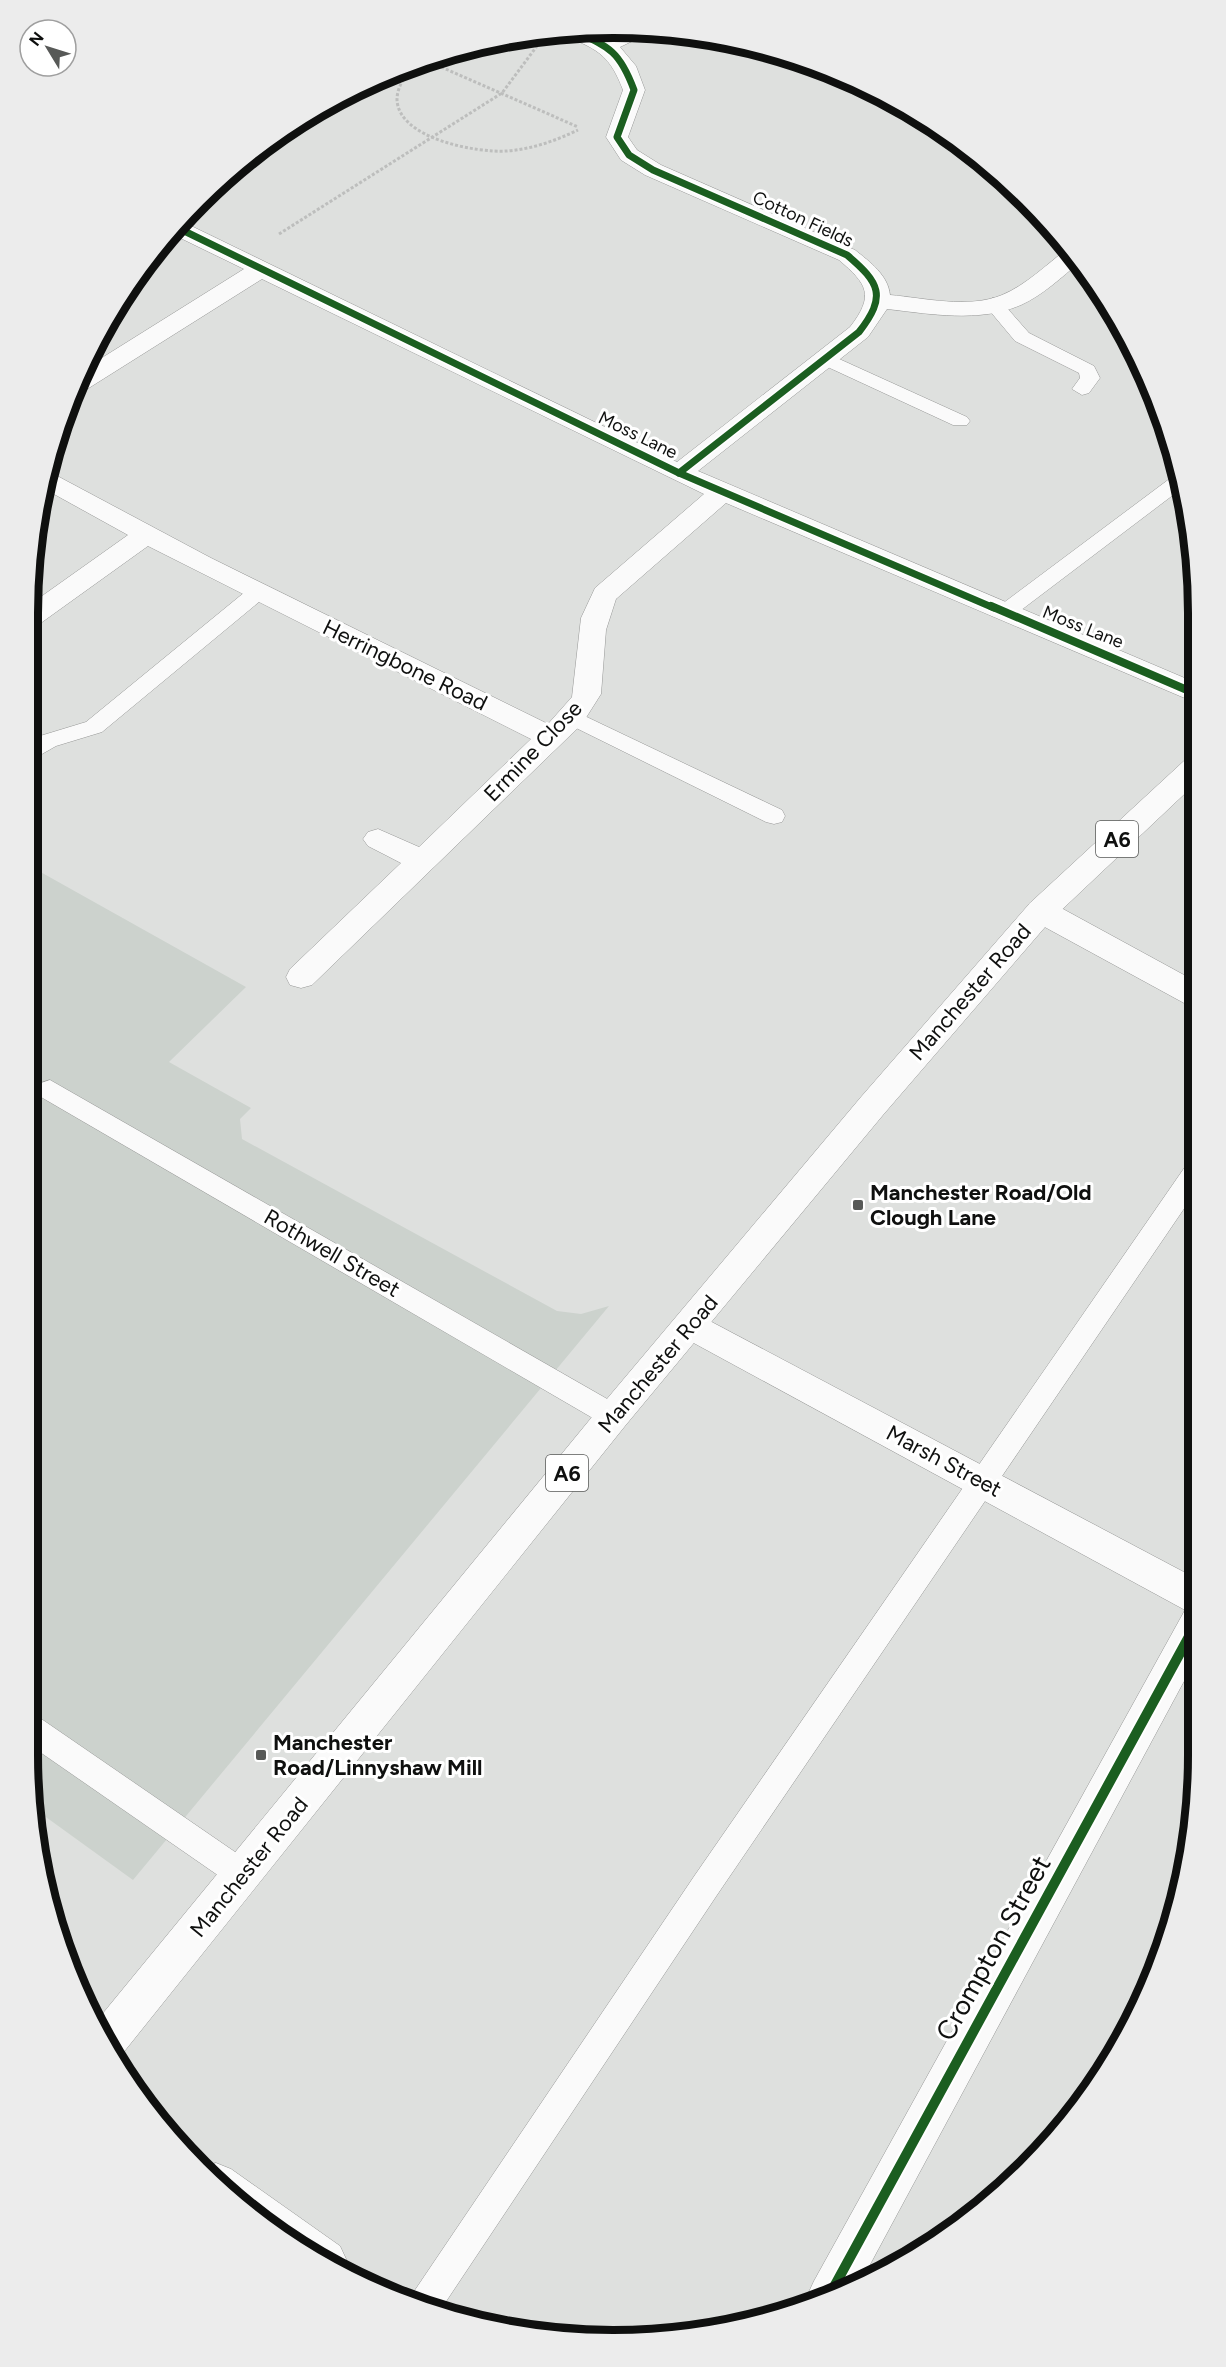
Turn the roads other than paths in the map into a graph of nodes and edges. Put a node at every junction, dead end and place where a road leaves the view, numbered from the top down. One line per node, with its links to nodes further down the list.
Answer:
1 (620, 38): 3 (street)
2 (591, 39): 3 (street, Cotton Fields)
3 (606, 45): 7 (street, Cotton Fields)
4 (183, 231): 6 (street, Moss Lane)
5 (1068, 260): 8 (street)
6 (250, 264): 10 (street); 13 (street, Moss Lane)
7 (878, 301): 8 (street); 9 (street)
8 (993, 304): 11 (lane)
9 (826, 359): 12 (lane); 13 (street)
10 (89, 377)
11 (1082, 389)
12 (960, 421)
13 (679, 473): 16 (street, Moss Lane)
14 (53, 483): 17 (street, Herringbone Road)
15 (1174, 485): 20 (lane)
16 (721, 493): 20 (street, Moss Lane); 22 (street, Ermine Close)
17 (147, 534): 18 (street, Herringbone Road); 19 (street)
18 (258, 592): 23 (street, Herringbone Road); 24 (lane)
19 (38, 611)
20 (1005, 612): 21 (street, Moss Lane)
21 (1188, 690)
22 (572, 717): 23 (street, Ermine Close); 26 (lane)
23 (551, 737): 28 (street, Ermine Close)
24 (38, 748)
25 (1188, 774): 29 (street, Manchester Road / A6)
26 (774, 816)
27 (378, 839): 28 (street)
28 (422, 861): 30 (street, Ermine Close)
29 (1041, 911): 31 (street); 34 (street, Manchester Road / A6)
30 (301, 977)
31 (1188, 991)
32 (50, 1090): 35 (lane, Rothwell Street)
33 (1188, 1184): 36 (lane)
34 (691, 1324): 35 (street, Manchester Road / A6); 36 (street, Marsh Street)
35 (613, 1416): 40 (street, Manchester Road / A6)
36 (982, 1482): 37 (street, Marsh Street); 43 (lane)
37 (1188, 1593)
38 (1188, 1638): 42 (street, Crompton Street)
39 (38, 1734): 40 (lane)
40 (243, 1875): 41 (street, Manchester Road / A6)
41 (111, 2035)
42 (835, 2285)
43 (428, 2299)

